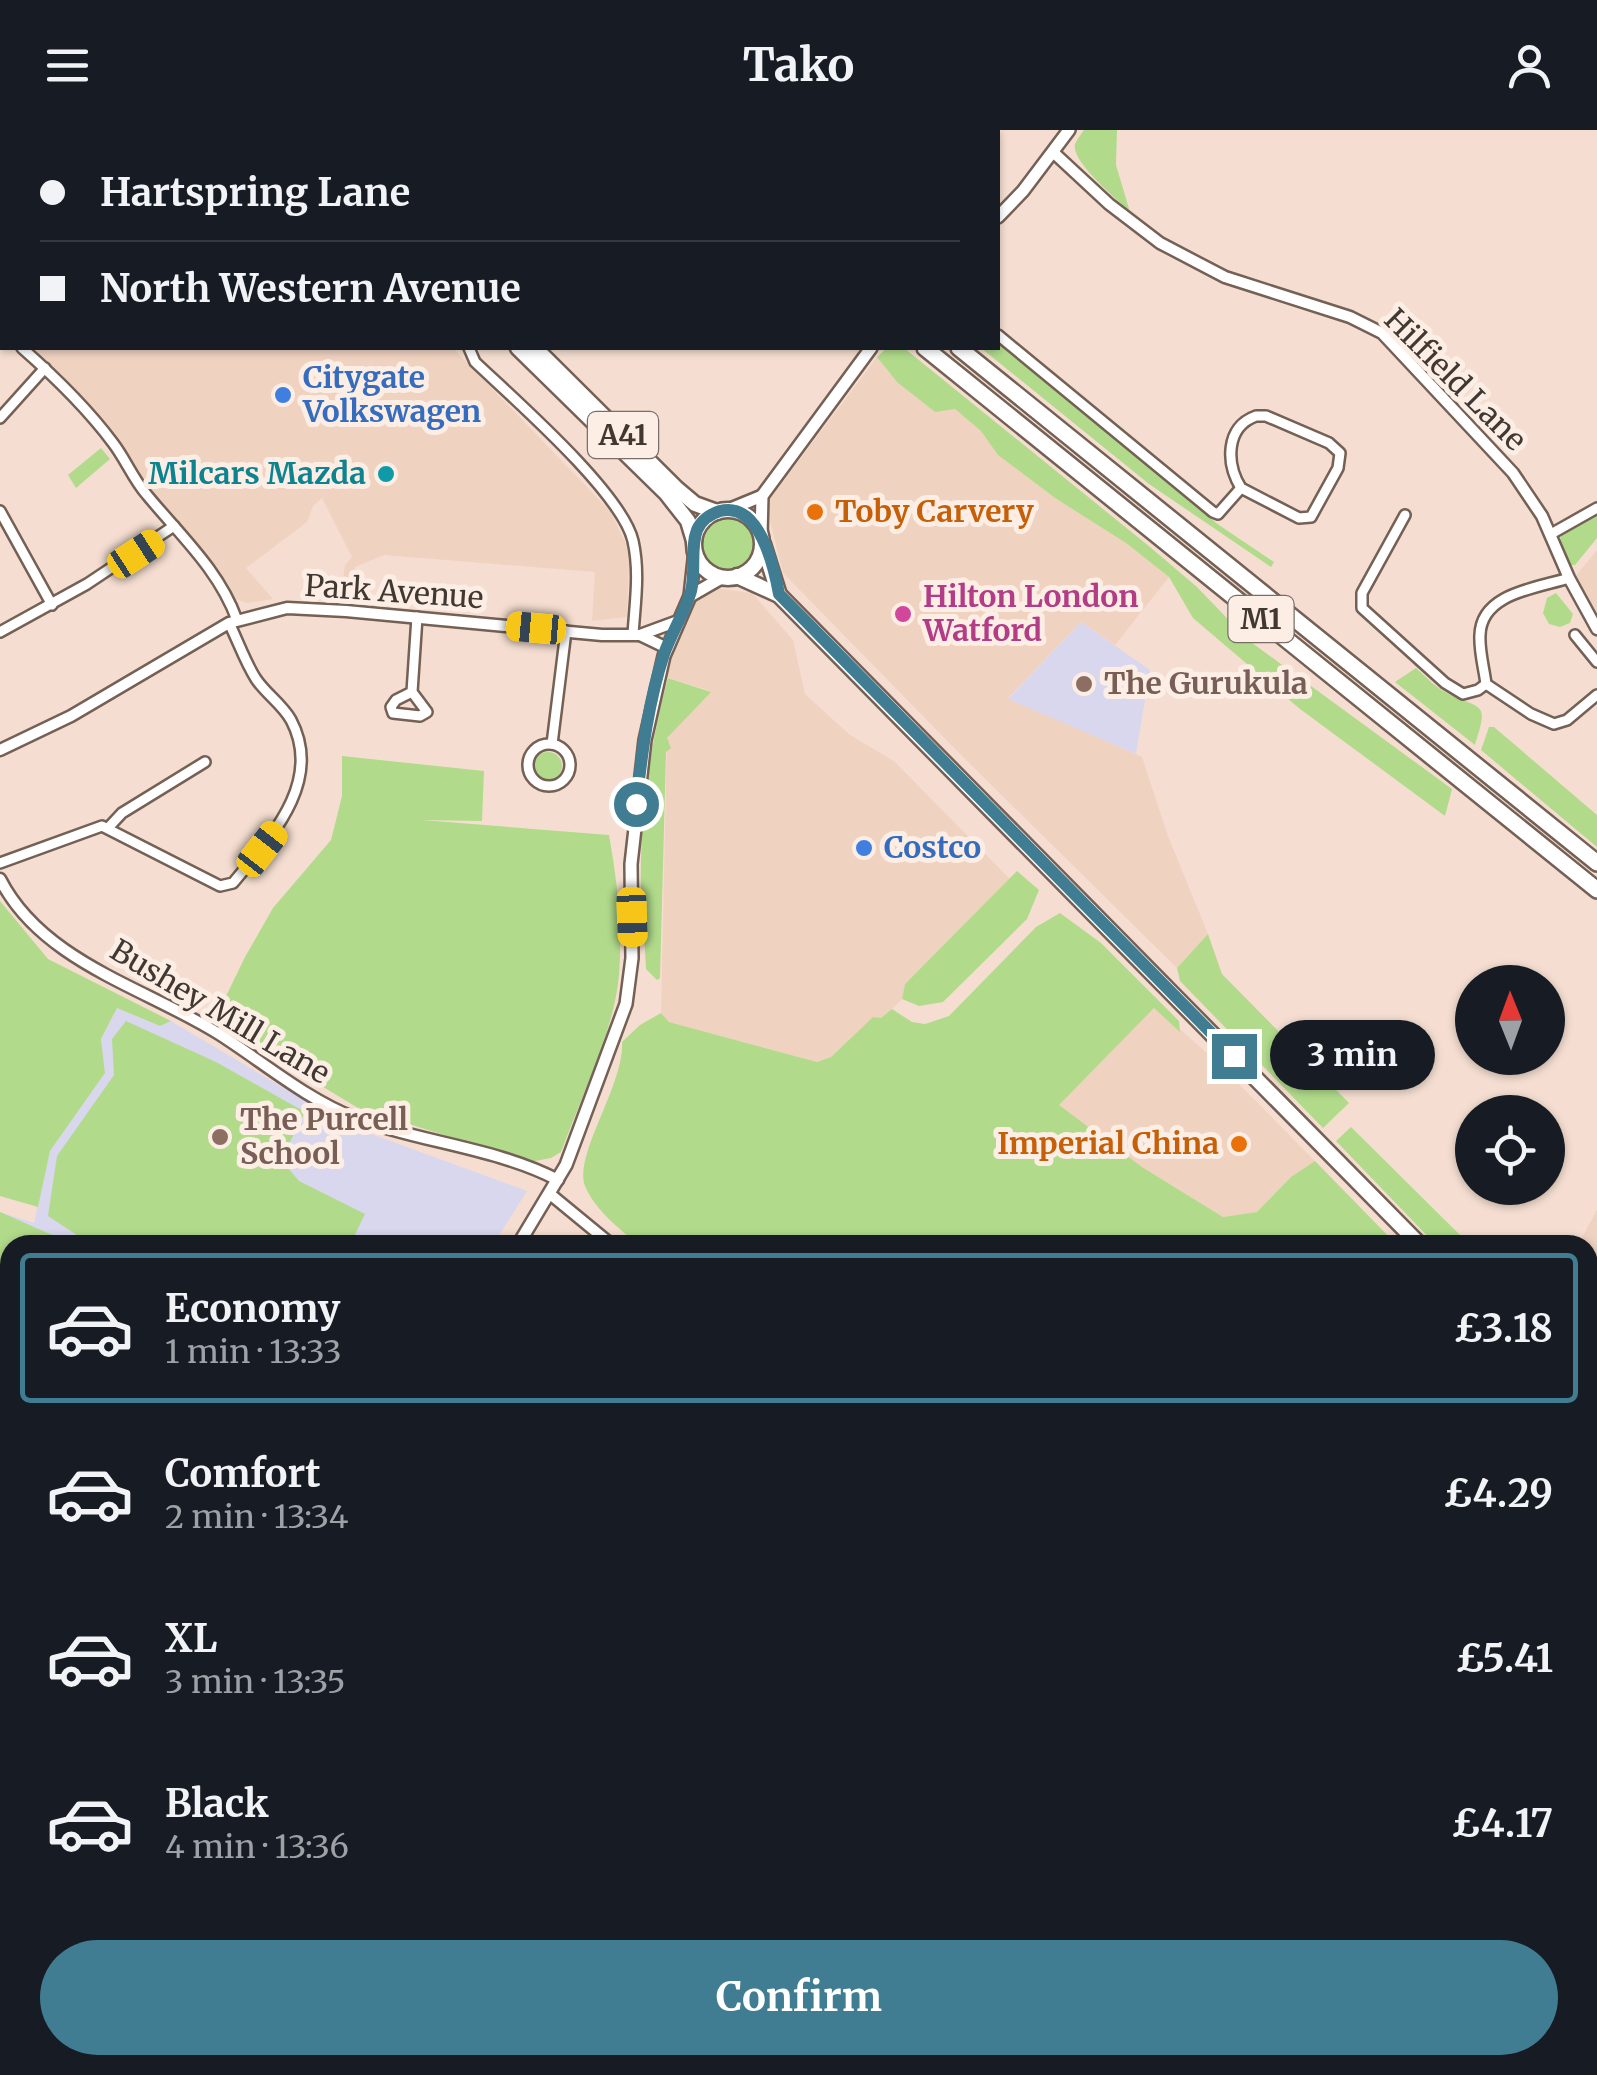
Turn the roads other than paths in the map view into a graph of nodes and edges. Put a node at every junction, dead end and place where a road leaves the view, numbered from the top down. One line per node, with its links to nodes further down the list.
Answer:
1 (1069, 130): 2 (main road)
2 (1052, 152): 3 (main road); 21 (street, Hilfield Lane)
3 (1000, 215)
4 (1000, 338): 14 (street)
5 (24, 350): 12 (street)
6 (471, 350): 35 (street)
7 (520, 350): 23 (highway, A41)
8 (537, 350): 18 (highway, A41)
9 (865, 350): 15 (main road)
10 (927, 350): 49 (highway, M1)
11 (961, 350): 47 (highway, M1)
12 (44, 368): 13 (street); 20 (street)
13 (0, 418)
14 (1241, 488): 14 (street)
15 (762, 496): 18 (main road); 22 (main road)
16 (1597, 508): 21 (street)
17 (0, 511): 28 (street)
18 (723, 511): 22 (highway); 23 (highway)
19 (1404, 515): 39 (street)
20 (174, 526): 28 (street); 31 (street)
21 (1551, 534): 25 (street, Hilfield Lane)
22 (761, 537): 24 (highway); 26 (highway)
23 (694, 546): 24 (highway); 27 (main road)
24 (730, 577): 26 (highway); 27 (main road)
25 (1569, 578): 32 (street, Hilfield Lane); 39 (street)
26 (779, 594): 54 (highway)
27 (690, 596): 30 (main road)
28 (52, 605): 34 (street)
29 (417, 618): 31 (street, Park Avenue); 33 (street, Park Avenue); 40 (street)
30 (678, 620): 35 (street, Park Avenue); 37 (main road)
31 (233, 622): 43 (street, Park Avenue); 45 (street)
32 (1597, 629)
33 (566, 631): 35 (street, Park Avenue); 42 (street)
34 (0, 632)
35 (636, 635): 37 (street, Park Avenue)
36 (1574, 635): 38 (street)
37 (666, 648): 50 (main road)
38 (1597, 662)
39 (1486, 684): 41 (street)
40 (412, 692)
41 (1597, 695)
42 (552, 744): 42 (street)
43 (0, 750)
44 (205, 762): 45 (street)
45 (108, 828): 46 (street)
46 (0, 863)
47 (1597, 864)
48 (0, 880): 50 (street, Bushey Mill Lane)
49 (1597, 890)
50 (558, 1180): 51 (main road)
51 (550, 1194): 52 (main road); 53 (street)
52 (524, 1235)
53 (600, 1235)
54 (1410, 1235)

